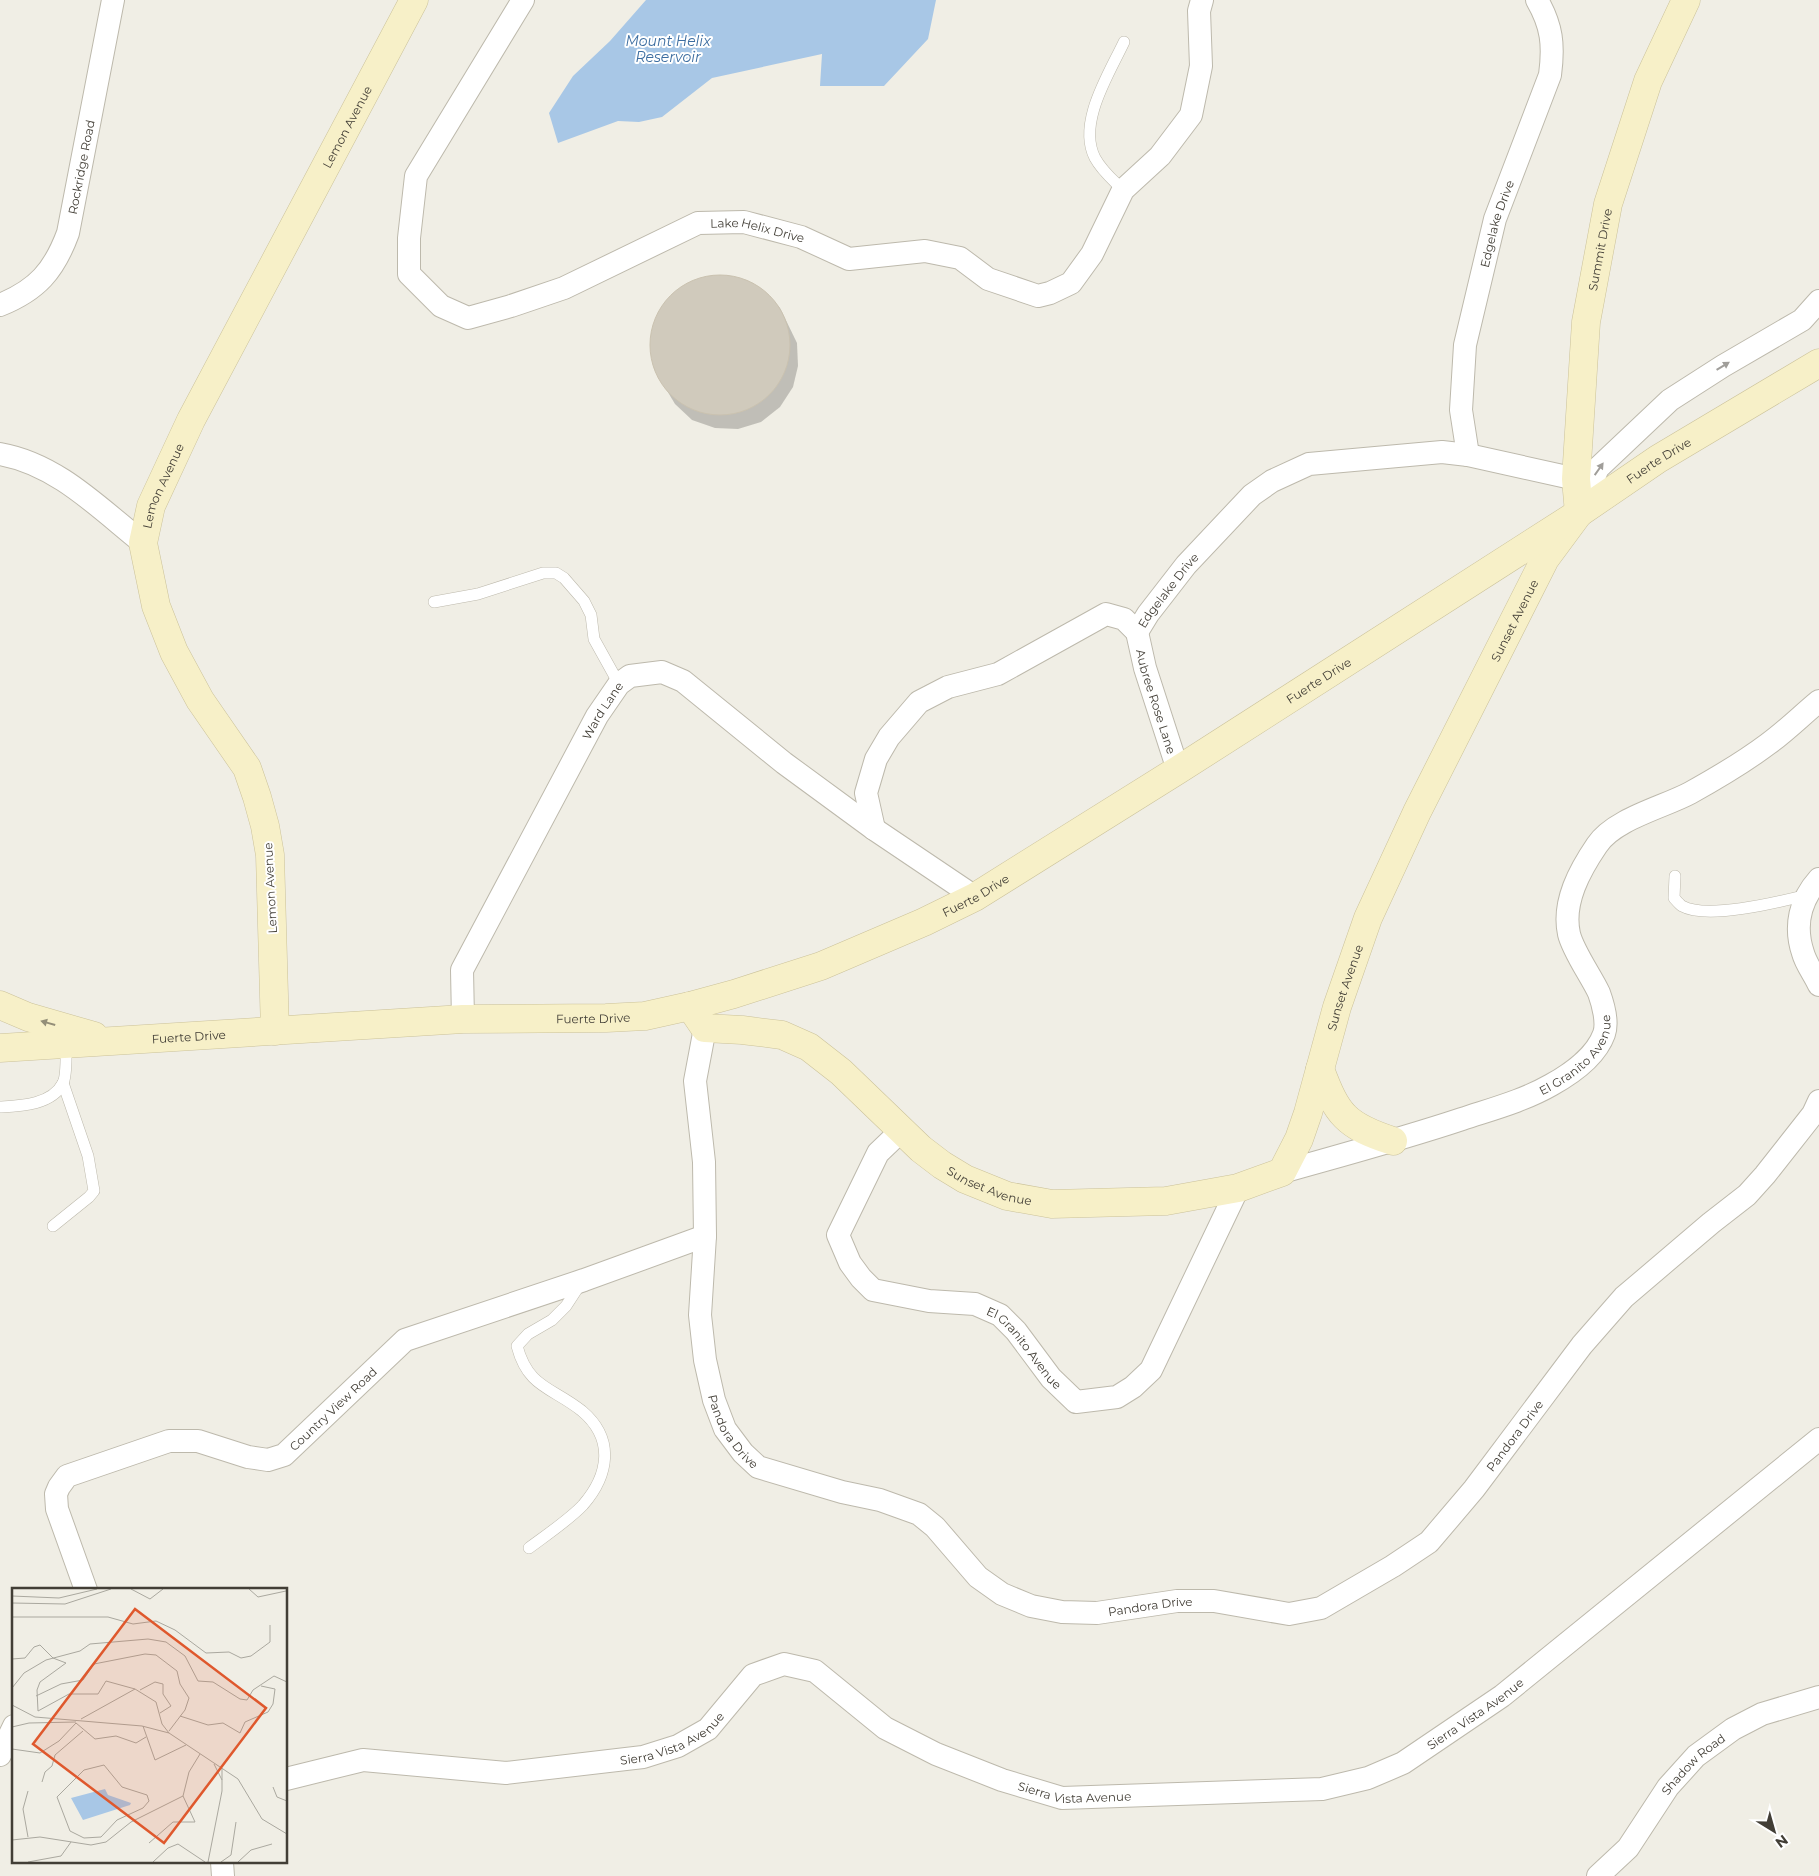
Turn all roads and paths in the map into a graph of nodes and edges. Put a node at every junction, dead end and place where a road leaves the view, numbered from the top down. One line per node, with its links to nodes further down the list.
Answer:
1 (113, 0): 10 (street, Rockridge Road)
2 (414, 0): 16 (main road, Lemon Avenue)
3 (523, 0): 8 (street, Lake Helix Drive)
4 (1202, 0): 8 (street, Lake Helix Drive)
5 (1538, 0): 13 (street, Edgelake Drive)
6 (1686, 0): 14 (main road, Summit Drive)
7 (1124, 42): 8 (lane)
8 (1123, 190)
9 (1819, 301): 15 (street, Sunset Avenue, one-way to 9)
10 (0, 305)
11 (1819, 363): 15 (main road, Fuerte Drive)
12 (0, 454): 16 (street)
13 (1468, 455): 14 (street, Edgelake Drive); 18 (street, Edgelake Drive)
14 (1576, 479): 15 (main road, Summit Drive)
15 (1579, 513): 21 (main road, Fuerte Drive); 35 (main road, Sunset Avenue)
16 (143, 543): 31 (main road, Lemon Avenue)
17 (434, 602): 19 (lane)
18 (1137, 632): 21 (street, Aubree Rose Lane); 22 (street, Edgelake Drive)
19 (619, 684): 22 (street, Ward Lane); 29 (street, Ward Lane)
20 (1819, 701): 40 (street, El Granito Avenue)
21 (1178, 770): 25 (main road, Fuerte Drive)
22 (874, 828): 25 (street, Ward Lane)
23 (1674, 876): 24 (lane)
24 (1813, 887): 26 (street)
25 (975, 897): 28 (main road, Fuerte Drive)
26 (1819, 985)
27 (0, 1005): 32 (main road, one-way to 27)
28 (690, 1006): 29 (main road, Fuerte Drive); 30 (main road)
29 (463, 1019): 31 (main road, Fuerte Drive)
30 (705, 1028): 39 (main road, Sunset Avenue); 44 (street, Pandora Drive)
31 (274, 1031): 32 (main road, Fuerte Drive)
32 (112, 1042): 33 (main road, Fuerte Drive)
33 (66, 1044): 34 (main road, Fuerte Drive); 36 (lane)
34 (0, 1048)
35 (1320, 1069): 40 (main road); 41 (main road, Sunset Avenue)
36 (63, 1083): 38 (lane); 43 (lane)
37 (1819, 1101): 44 (street, Pandora Drive)
38 (0, 1107)
39 (902, 1130): 42 (main road, Sunset Avenue); 42 (street, El Granito Avenue)
40 (1393, 1141): 41 (street, El Granito Avenue)
41 (1282, 1172): 42 (main road, Sunset Avenue)
42 (1238, 1188)
43 (52, 1226)
44 (705, 1236): 45 (street, Country View Road)
45 (584, 1280): 47 (lane); 48 (street, Country View Road)
46 (1819, 1439): 52 (street, Sierra Vista Avenue)
47 (529, 1548)
48 (85, 1588)
49 (1819, 1697): 53 (street, Shadow Road)
50 (12, 1730): 51 (street)
51 (0, 1755)
52 (288, 1779)
53 (1598, 1876)

